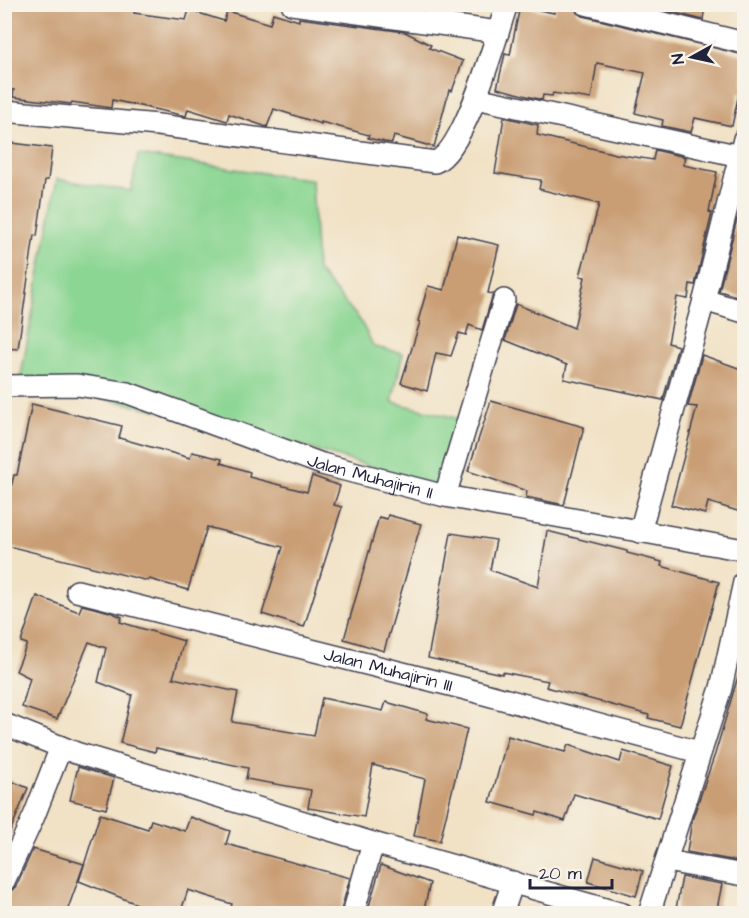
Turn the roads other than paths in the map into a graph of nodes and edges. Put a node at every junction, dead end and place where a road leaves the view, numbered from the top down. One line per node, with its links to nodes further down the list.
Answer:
1 (292, 4): 4 (street)
2 (507, 4): 4 (street)
3 (586, 4): 5 (street)
4 (498, 32): 6 (street)
5 (744, 43)
6 (476, 98): 7 (street); 8 (street)
7 (4, 111)
8 (742, 148): 10 (street)
9 (504, 300): 13 (street)
10 (704, 300): 11 (street); 14 (street)
11 (744, 312)
12 (6, 392): 13 (street, Jalan Muhajirin II)
13 (445, 496): 14 (street, Jalan Muhajirin II)
14 (640, 532): 15 (street, Jalan Muhajirin II)
15 (744, 550)
16 (744, 582): 20 (street)
17 (77, 591): 20 (street, Jalan Muhajirin III)
18 (4, 724): 19 (street)
19 (61, 747): 21 (street); 24 (street)
20 (699, 752): 22 (street)
21 (373, 843): 25 (street); 26 (street)
22 (666, 861): 23 (street); 29 (street)
23 (744, 875)
24 (4, 881)
25 (513, 882): 27 (street); 28 (street)
26 (352, 914)
27 (502, 914)
28 (623, 914)
29 (649, 914)

